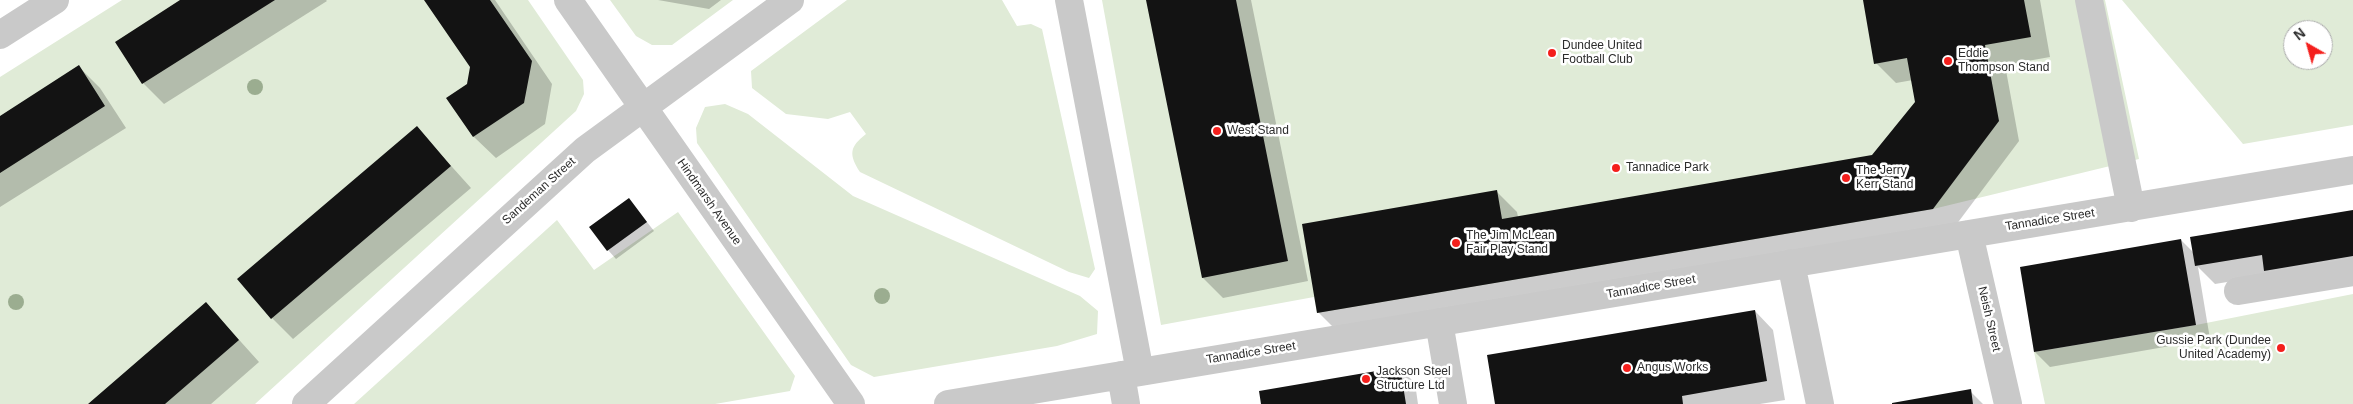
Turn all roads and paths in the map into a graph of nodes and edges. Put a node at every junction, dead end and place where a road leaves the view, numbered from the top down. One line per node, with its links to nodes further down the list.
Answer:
1 (56, 0): 6 (street)
2 (568, 0): 7 (street, Hindmarsh Avenue)
3 (790, 0): 7 (street, Sandeman Street)
4 (1069, 0): 15 (street)
5 (2089, 0): 9 (street)
6 (0, 35)
7 (643, 108): 16 (street, Sandeman Street); 17 (street, Hindmarsh Avenue)
8 (2353, 170): 9 (street, Tannadice Street)
9 (2131, 208): 10 (street, Tannadice Street)
10 (1969, 234): 11 (street, Tannadice Street); 22 (street, Neish Street)
11 (1791, 263): 14 (street, Tannadice Street); 21 (street)
12 (2353, 272): 13 (street)
13 (2238, 291)
14 (1439, 322): 15 (street, Tannadice Street); 20 (street)
15 (1130, 373): 18 (street, Tannadice Street); 19 (street)
16 (306, 404)
17 (851, 404)
18 (948, 404)
19 (1126, 404)
20 (1453, 404)
21 (1820, 404)
22 (2008, 404)

